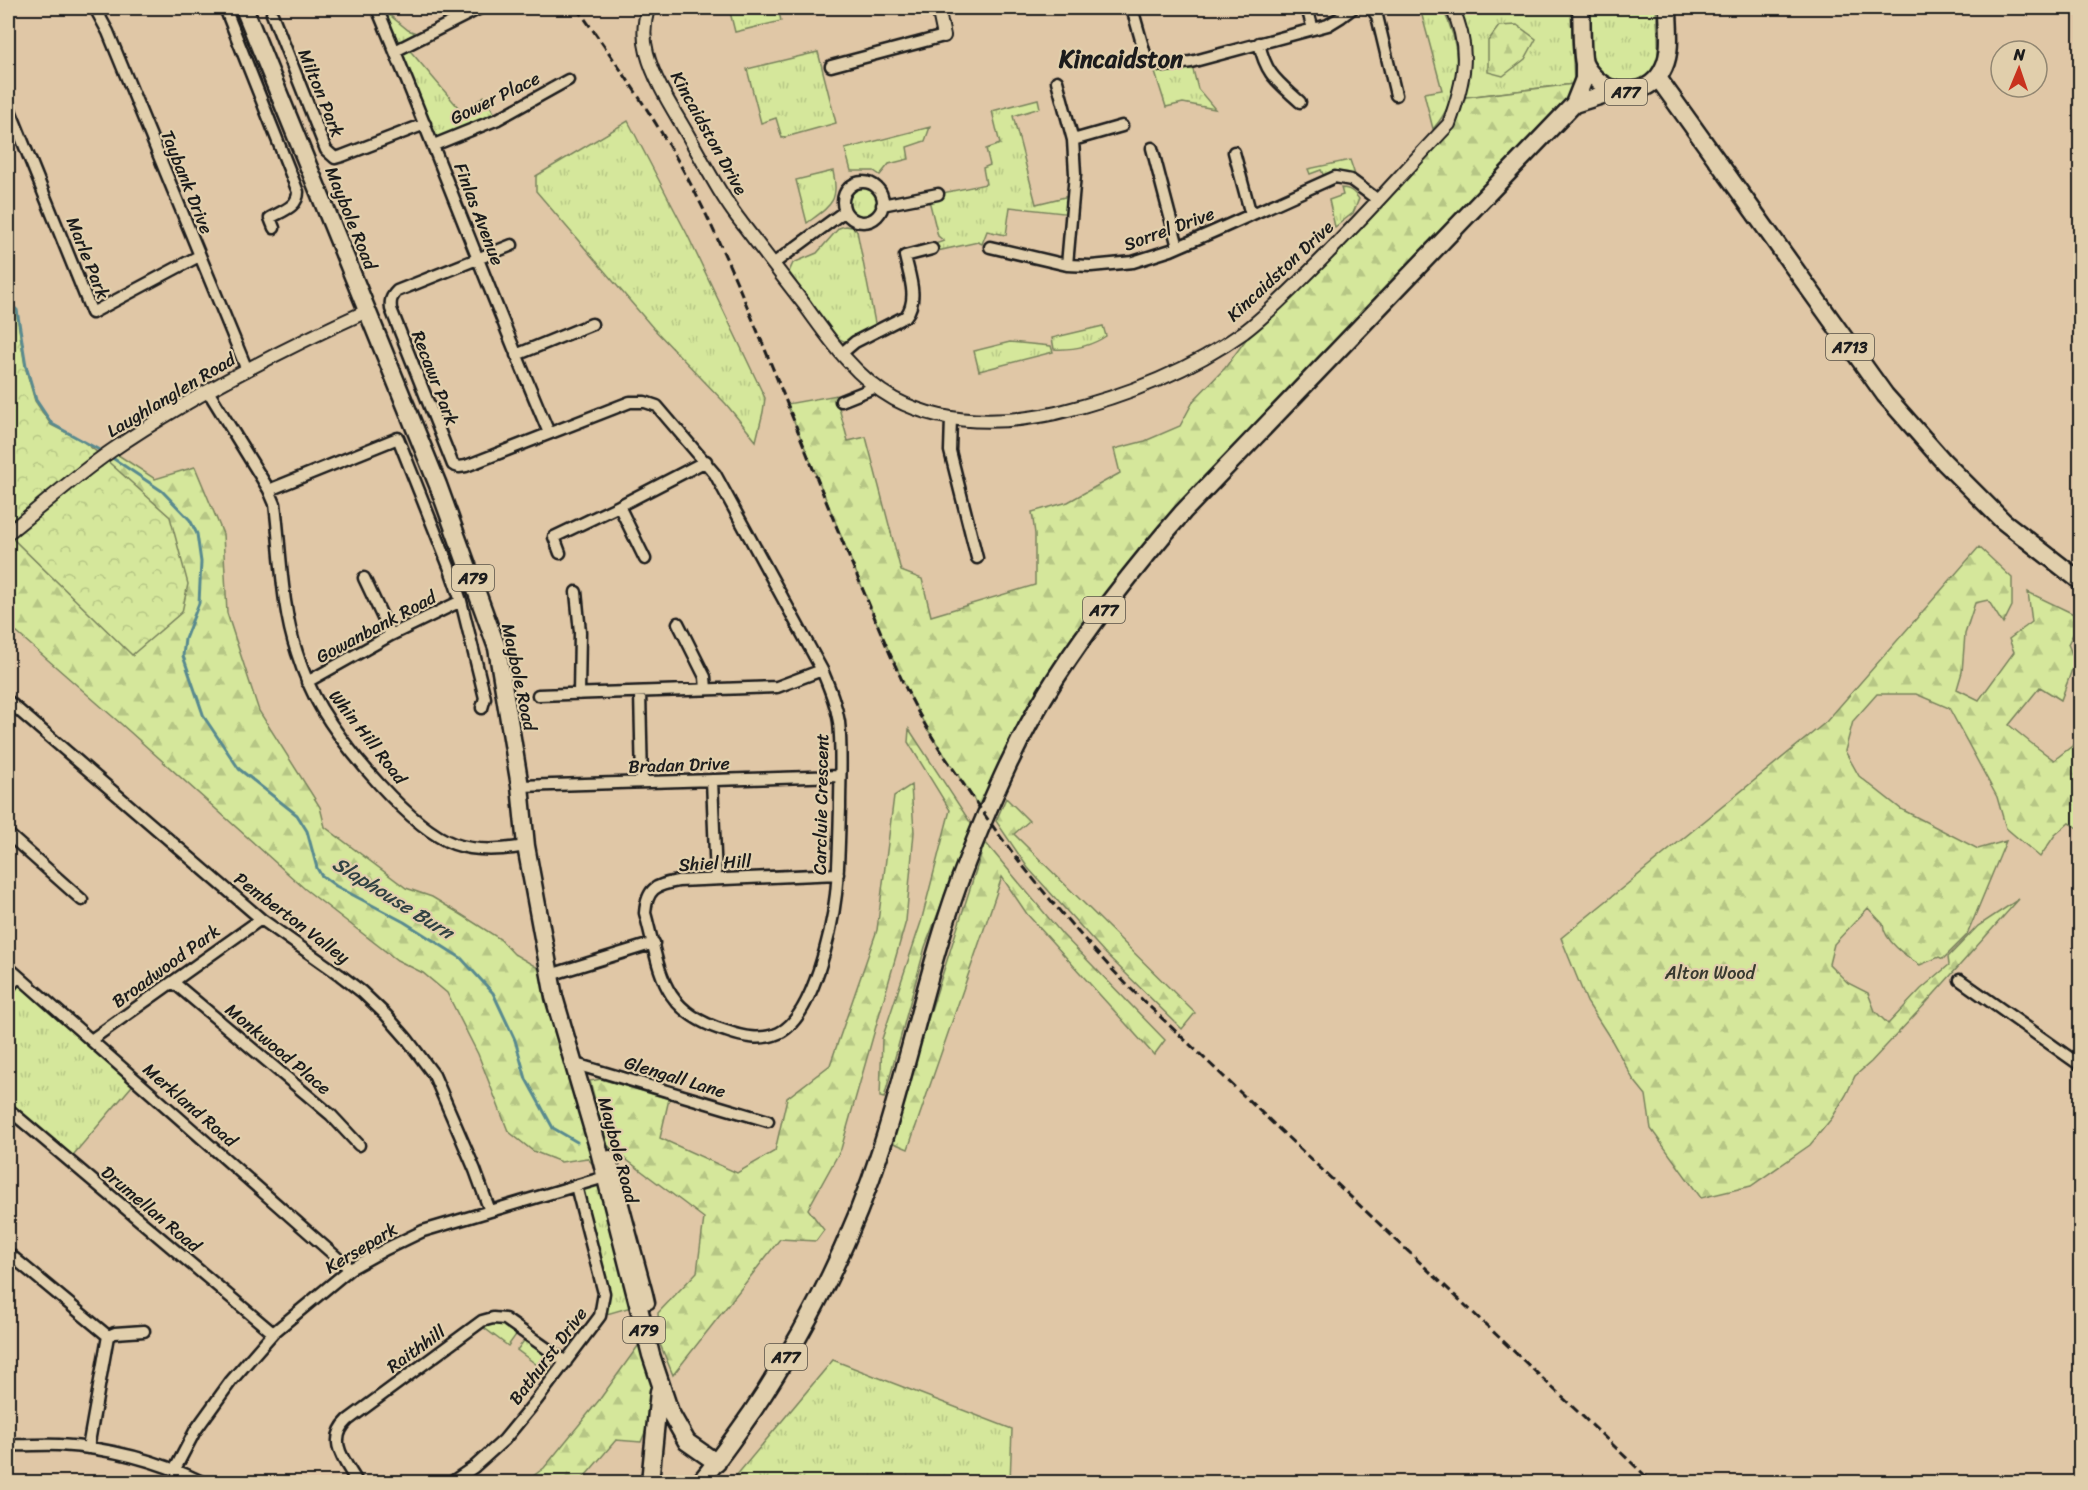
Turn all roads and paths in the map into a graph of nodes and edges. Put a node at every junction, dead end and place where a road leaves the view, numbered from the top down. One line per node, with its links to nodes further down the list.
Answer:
1 (95, 8): 46 (street, Taybank Drive)
2 (225, 8): 41 (street)
3 (244, 8): 50 (main road, Maybole Road / A79)
4 (377, 8): 19 (street, Finlas Avenue)
5 (480, 8): 19 (street)
6 (648, 8): 48 (street, Kincaidston Drive)
7 (938, 8): 17 (street)
8 (1132, 8): 18 (street)
9 (1307, 8): 16 (street)
10 (1353, 8): 16 (street)
11 (1371, 8): 26 (street)
12 (1452, 8): 37 (street, Kincaidston Drive)
13 (1581, 8): 20 (main road, A77)
14 (1668, 8): 22 (main road, A77)
15 (272, 14): 30 (street, Milton Park)
16 (1313, 29): 18 (street)
17 (944, 36): 21 (street)
18 (1259, 43): 27 (street)
19 (395, 51): 30 (street, Finlas Avenue)
20 (1584, 63): 25 (main road, A77); 28 (main road, A77)
21 (831, 66)
22 (1658, 78): 25 (main road, A77); 68 (main road, A713)
23 (568, 80): 33 (street, Gower Place)
24 (1058, 81): 32 (street)
25 (1615, 91): 28 (main road, A77)
26 (1396, 95)
27 (1300, 102)
28 (1574, 104): 118 (main road, A77)
29 (8, 105): 46 (street, Marle Park)
30 (425, 124): 33 (street, Finlas Avenue)
31 (1122, 126): 32 (street)
32 (1073, 140): 49 (street)
33 (434, 145): 47 (street, Finlas Avenue)
34 (1152, 148): 44 (street)
35 (1234, 152): 40 (street)
36 (938, 194): 38 (street)
37 (1378, 200): 40 (street, Sorrel Drive); 58 (street, Kincaidston Drive)
38 (882, 206): 39 (street); 39 (street)
39 (845, 212): 48 (street)
40 (1251, 215): 44 (street, Sorrel Drive)
41 (274, 228)
42 (512, 245): 47 (street)
43 (990, 247): 49 (street, Sorrel Drive)
44 (1178, 247): 49 (street, Sorrel Drive)
45 (932, 249): 52 (street)
46 (199, 256): 54 (street, Taybank Drive)
47 (479, 258): 53 (street, Finlas Avenue); 59 (street, Recawr Park)
48 (773, 264): 52 (street, Kincaidston Drive)
49 (1067, 265)
50 (366, 311): 54 (street, Laughlanglen Road); 84 (main road, Maybole Road / A79)
51 (592, 324): 53 (street)
52 (842, 353): 55 (street, Kincaidston Drive)
53 (516, 355): 59 (street, Finlas Avenue)
54 (247, 370): 56 (street, Laughlanglen Road)
55 (876, 387): 57 (street); 58 (street, Kincaidston Drive)
56 (208, 392): 61 (street, Whin Hill Road); 63 (street, Laughlanglen Road)
57 (841, 401)
58 (951, 418): 65 (street)
59 (549, 433): 60 (street, Carcluie Crescent)
60 (706, 461): 62 (street); 73 (street, Carcluie Crescent)
61 (269, 490): 70 (street); 74 (street, Whin Hill Road)
62 (619, 506): 64 (street); 66 (street)
63 (8, 533)
64 (560, 553)
65 (977, 558)
66 (645, 559)
67 (364, 578): 72 (street)
68 (2080, 581)
69 (576, 592): 77 (street)
70 (461, 601): 72 (street, Gowanbank Road); 80 (street)
71 (678, 623): 75 (street)
72 (391, 635): 74 (street, Gowanbank Road)
73 (822, 670): 75 (street); 81 (street, Carcluie Crescent)
74 (307, 682): 86 (street, Whin Hill Road)
75 (706, 689): 76 (street)
76 (640, 692): 77 (street); 83 (street)
77 (579, 694): 78 (street)
78 (538, 695)
79 (8, 701): 90 (street, Pemberton Valley)
80 (482, 708)
81 (840, 776): 82 (street, Bradan Drive); 87 (street, Carcluie Crescent)
82 (712, 780): 83 (street, Bradan Drive); 88 (street)
83 (642, 782): 84 (street, Bradan Drive)
84 (520, 786): 86 (main road, Maybole Road / A79)
85 (8, 834): 89 (street)
86 (526, 846): 93 (main road, Maybole Road / A79)
87 (838, 874): 88 (street, Shiel Hill); 91 (street, Carcluie Crescent)
88 (716, 879): 91 (street, Shiel Hill)
89 (82, 900)
90 (261, 919): 96 (street, Broadwood Park); 107 (street, Pemberton Valley)
91 (654, 943): 93 (street)
92 (8, 967): 94 (street, Merkland Road)
93 (550, 975): 99 (main road, Maybole Road / A79)
94 (18, 976): 97 (street); 98 (street, Merkland Road)
95 (1960, 980): 100 (street)
96 (173, 982): 98 (street, Broadwood Park); 103 (street, Monkwood Place)
97 (8, 989)
98 (91, 1040): 109 (street, Merkland Road)
99 (572, 1063): 102 (street, Glengall Lane); 104 (main road, Maybole Road / A79)
100 (2080, 1065)
101 (8, 1109): 112 (street, Drumellan Road)
102 (768, 1121)
103 (358, 1145)
104 (600, 1158): 105 (main road, Maybole Road / A79); 110 (street)
105 (605, 1177): 106 (street, Kersepark); 110 (main road, Maybole Road / A79)
106 (576, 1186): 107 (street, Kersepark); 114 (street, Bathurst Drive)
107 (490, 1211): 109 (street, Kersepark)
108 (8, 1253): 113 (street)
109 (350, 1269): 112 (street, Kersepark)
110 (639, 1305): 115 (main road, Maybole Road / A79)
111 (144, 1331): 113 (street)
112 (273, 1333): 119 (street, Kersepark)
113 (108, 1336): 117 (street)
114 (566, 1362): 121 (street, Raithhill); 122 (street, Bathurst Drive)
115 (660, 1383): 118 (main road, Maybole Road / A79); 123 (main road, Maybole Road / A79)
116 (8, 1445): 117 (street)
117 (88, 1448): 119 (street)
118 (717, 1462): 124 (main road, A77)
119 (175, 1469): 120 (street)
120 (202, 1482)
121 (357, 1482)
122 (452, 1482)
123 (650, 1482)
124 (700, 1482)

